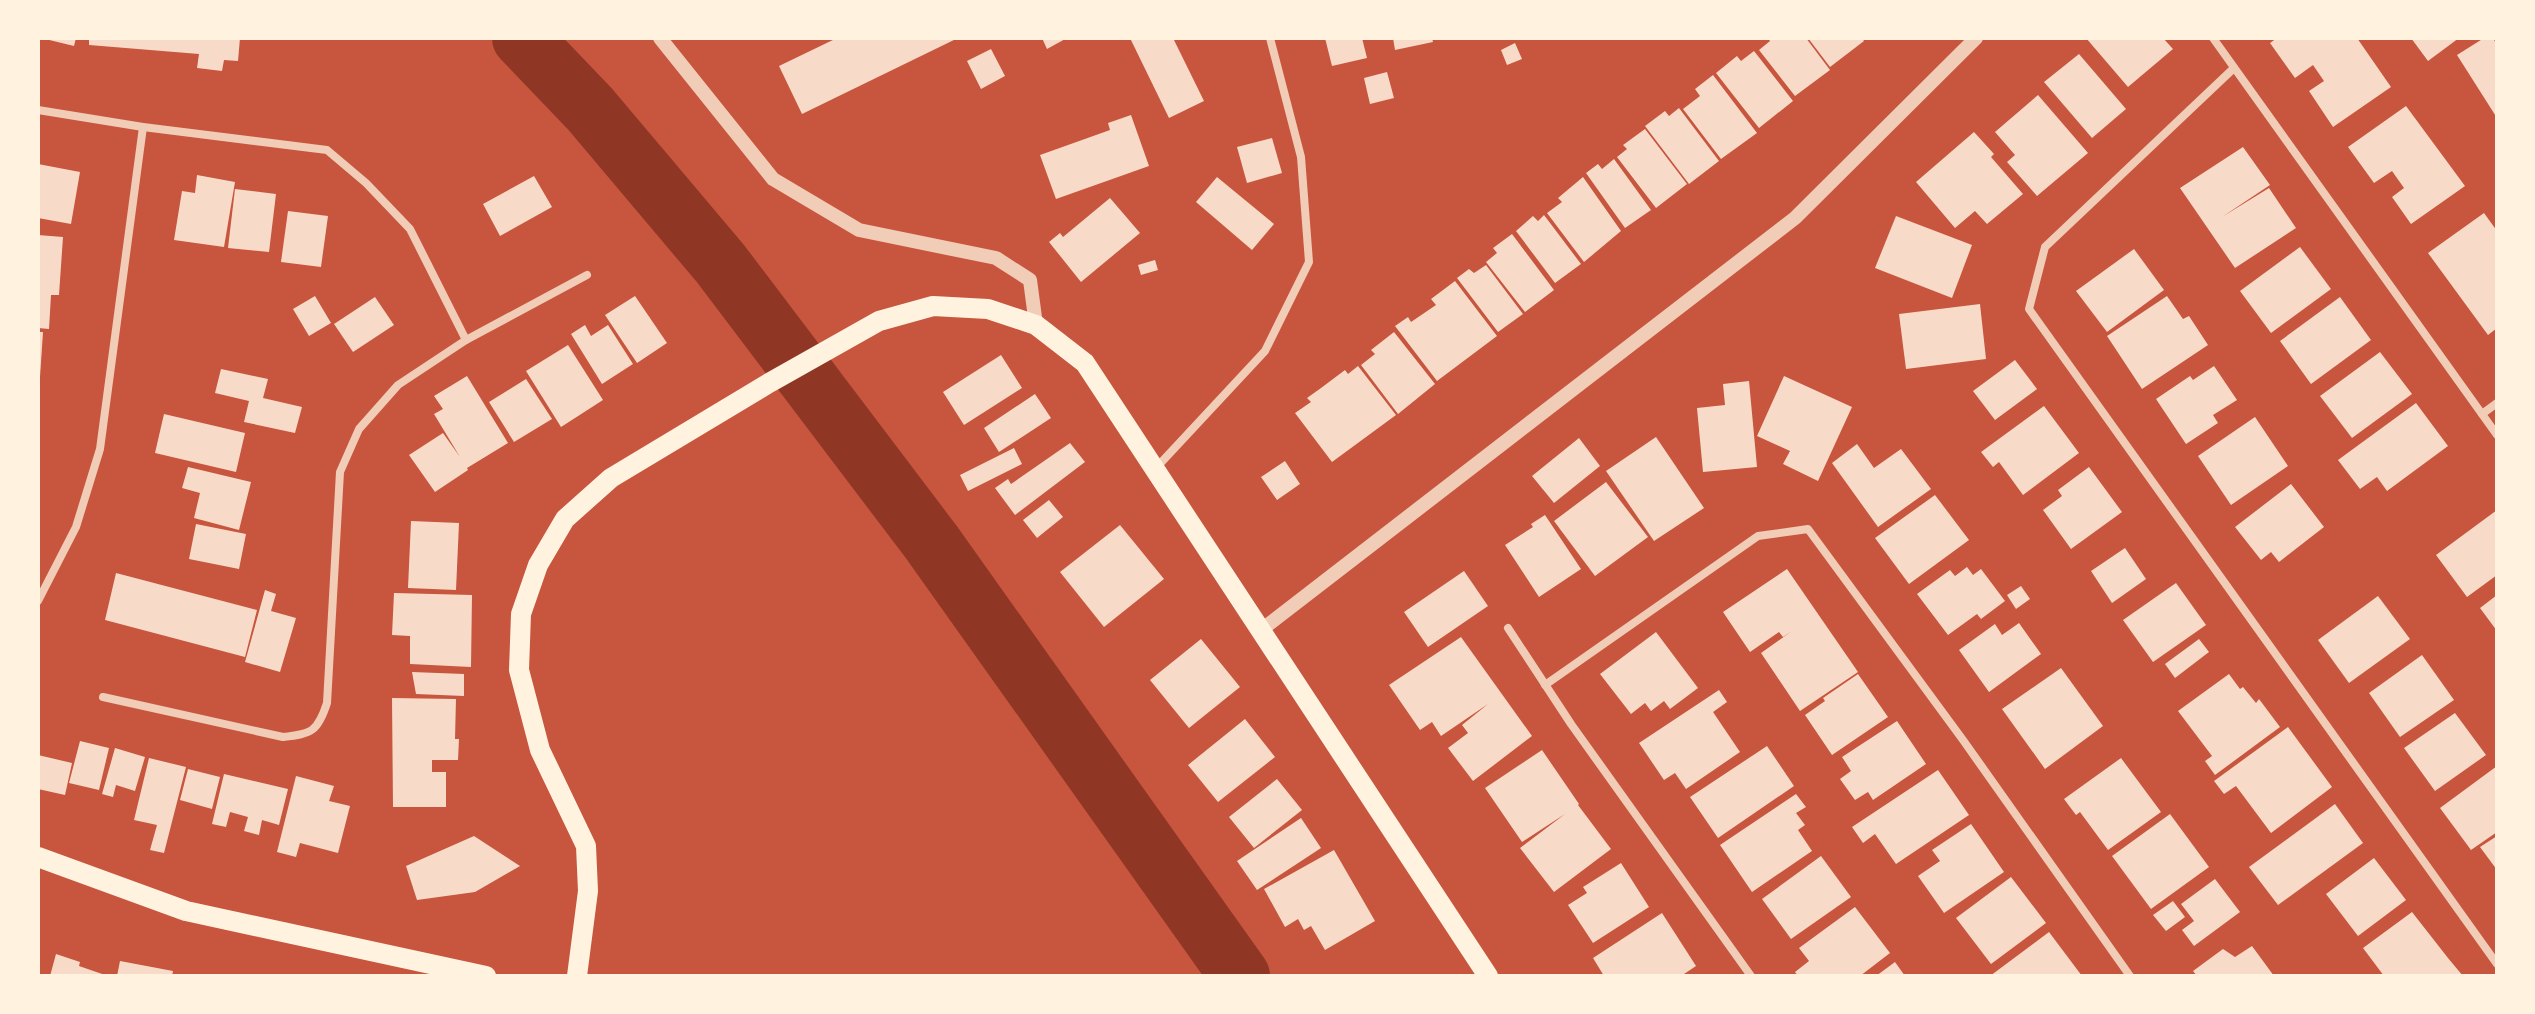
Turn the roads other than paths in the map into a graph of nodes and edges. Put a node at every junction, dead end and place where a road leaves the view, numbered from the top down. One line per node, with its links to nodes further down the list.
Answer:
1 (660, 38): 9 (street)
2 (1270, 38): 14 (street)
3 (1976, 38): 17 (street)
4 (2213, 38): 5 (street)
5 (2234, 68): 12 (street); 21 (street)
6 (38, 110): 7 (street)
7 (143, 127): 10 (street); 15 (street)
8 (587, 275): 10 (street)
9 (1036, 325): 14 (main road); 23 (main road)
10 (466, 340): 19 (street)
11 (2497, 403): 12 (street)
12 (2482, 414): 13 (street)
13 (2497, 435)
14 (1154, 470): 17 (main road)
15 (38, 601)
16 (1508, 628): 18 (street)
17 (1260, 631): 24 (main road)
18 (1545, 685): 25 (street); 26 (street)
19 (103, 697)
20 (38, 857): 22 (main road)
21 (2497, 964)
22 (486, 976)
23 (577, 976)
24 (1488, 976)
25 (1751, 976)
26 (2130, 976)

